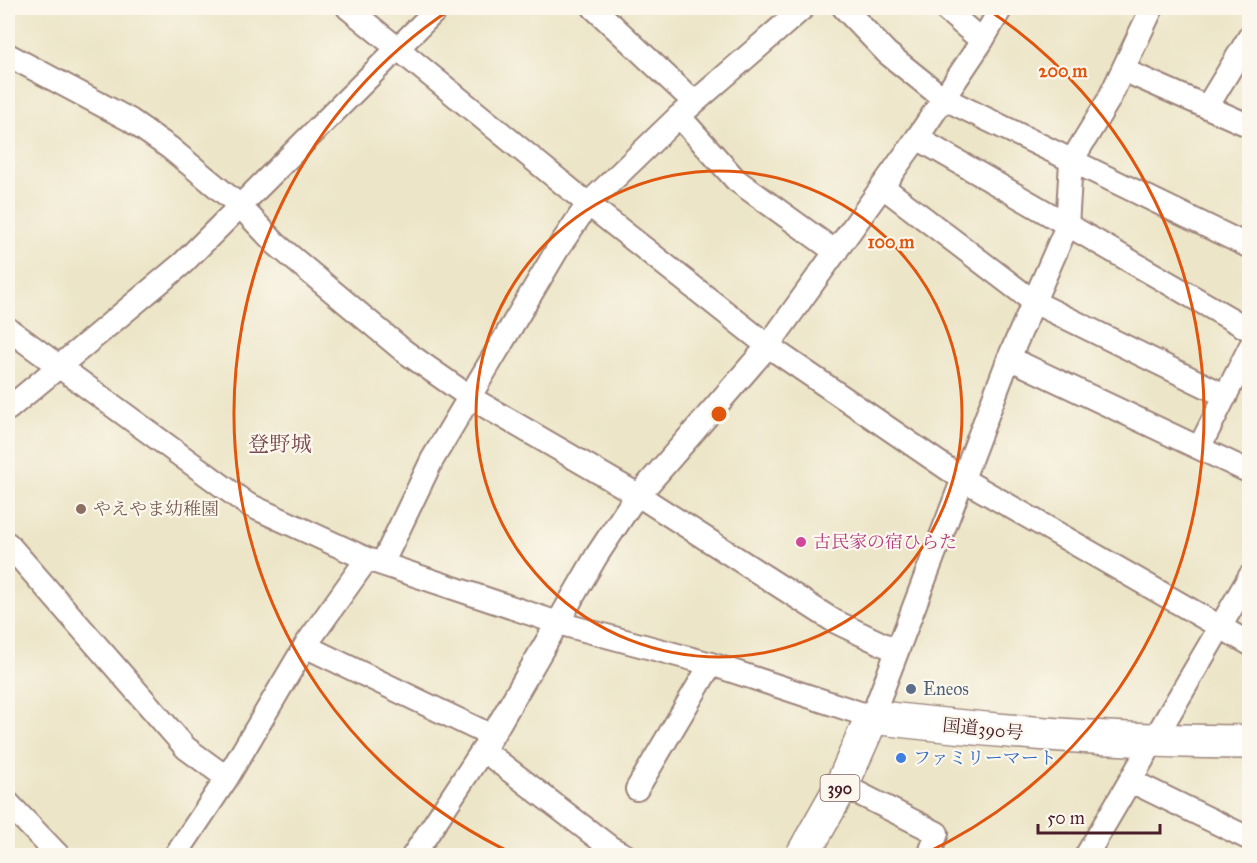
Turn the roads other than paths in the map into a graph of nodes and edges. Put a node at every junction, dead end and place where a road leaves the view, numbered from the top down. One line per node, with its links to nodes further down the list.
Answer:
1 (348, 8): 12 (street)
2 (438, 8): 12 (street)
3 (594, 8): 17 (street)
4 (803, 8): 9 (street)
5 (844, 8): 15 (street)
6 (944, 8): 11 (street)
7 (1001, 8): 11 (street)
8 (1152, 8): 14 (street)
9 (776, 16): 17 (street)
10 (1250, 36): 16 (street)
11 (982, 41): 15 (street)
12 (398, 49): 22 (street); 23 (street)
13 (8, 56): 23 (street)
14 (1123, 70): 16 (street); 20 (street)
15 (943, 98): 19 (street); 20 (street)
16 (1207, 106): 18 (street)
17 (687, 109): 22 (street); 26 (street)
18 (1250, 126)
19 (918, 138): 21 (street); 24 (street)
20 (1071, 162): 24 (street); 25 (street)
21 (883, 187): 26 (street); 27 (street)
22 (588, 204): 30 (street); 35 (street)
23 (240, 206): 33 (street); 35 (street)
24 (1067, 226): 27 (street); 29 (street)
25 (1250, 247)
26 (836, 252): 30 (street)
27 (1034, 302): 32 (street); 34 (street)
28 (8, 329): 33 (street)
29 (1250, 330)
30 (768, 346): 39 (street); 40 (street)
31 (1250, 347): 34 (street)
32 (1010, 358): 37 (street); 39 (street)
33 (59, 368): 36 (street); 42 (street)
34 (1226, 396): 37 (street)
35 (471, 398): 40 (street); 42 (street)
36 (8, 409)
37 (1199, 448): 38 (street)
38 (1250, 472)
39 (964, 480): 45 (street); 48 (street)
40 (638, 495): 44 (street); 48 (street)
41 (8, 544): 54 (street)
42 (375, 562): 44 (street); 47 (street)
43 (1250, 576): 45 (street)
44 (558, 623): 49 (street); 53 (street)
45 (1220, 626): 46 (street); 51 (street)
46 (1250, 644)
47 (305, 646): 53 (street); 54 (street)
48 (897, 651): 50 (street)
49 (711, 664): 50 (street); 57 (street)
50 (872, 717): 51 (highway, 国道390号); 56 (highway, 390)
51 (1151, 742): 52 (highway, 国道390号); 55 (street)
52 (1250, 742)
53 (488, 743): 62 (street); 63 (street)
54 (227, 778): 61 (street)
55 (1131, 782): 59 (street); 66 (street)
56 (842, 785): 64 (highway, 390); 65 (street)
57 (637, 789)
58 (8, 803): 60 (street)
59 (1250, 839)
60 (59, 855)
61 (175, 855)
62 (413, 855)
63 (626, 855)
64 (802, 855)
65 (929, 855)
66 (1086, 855)

